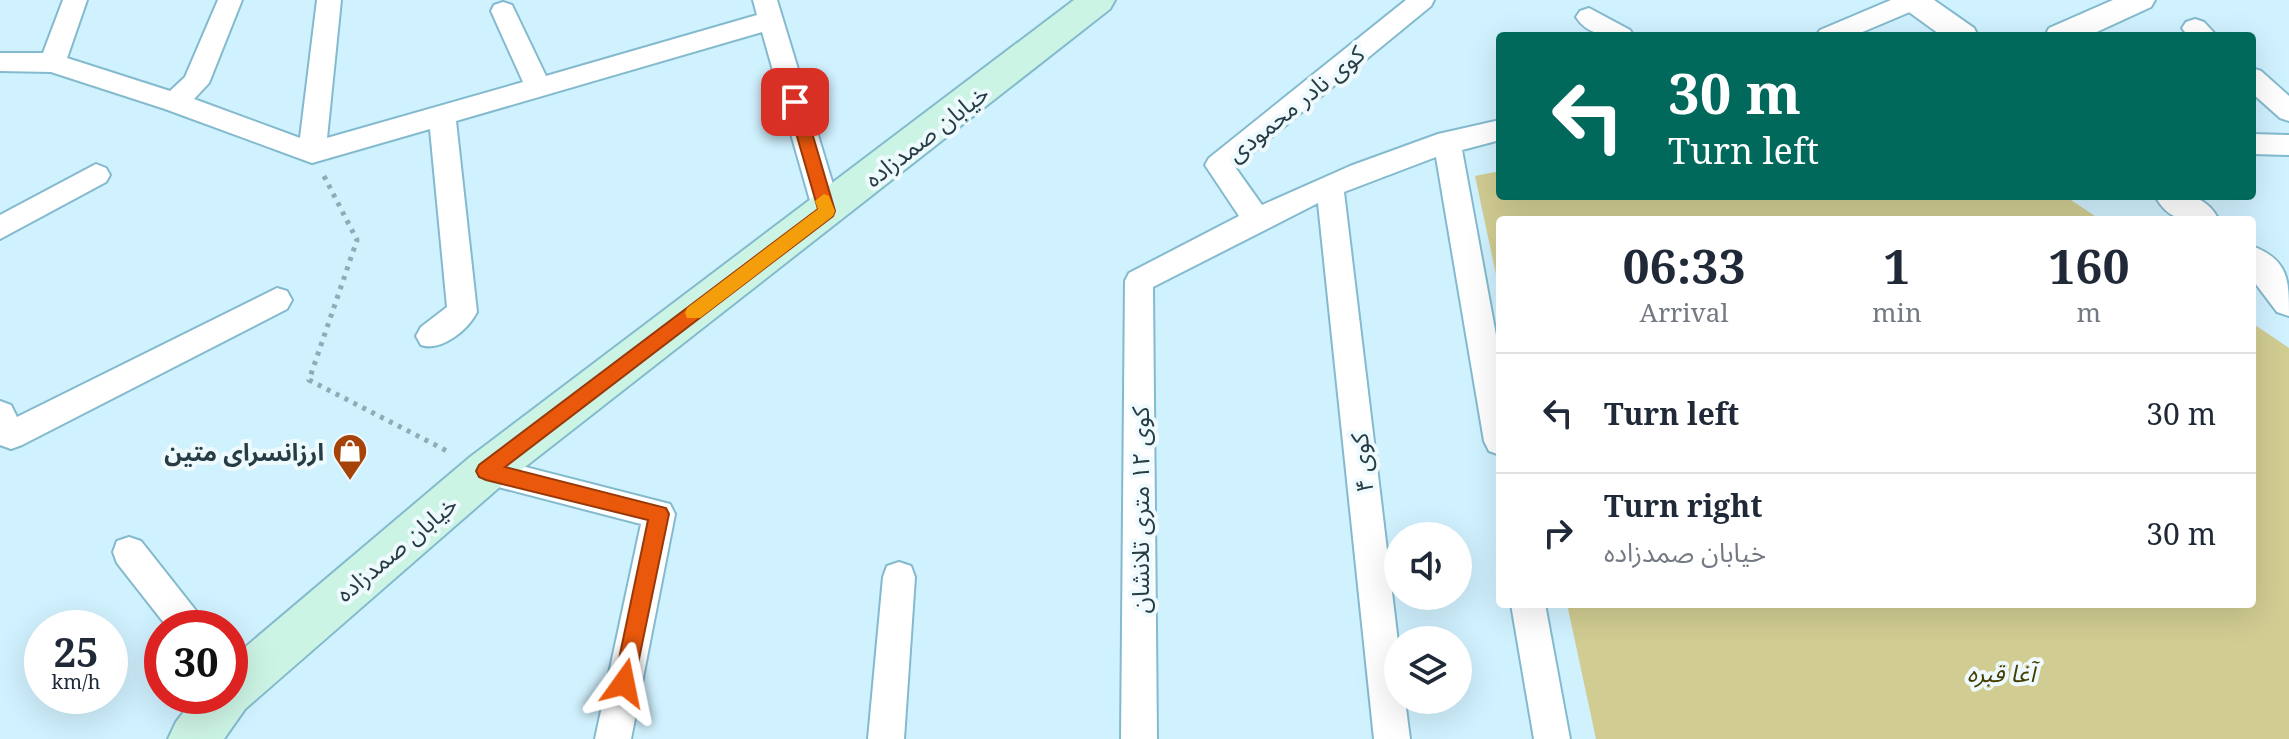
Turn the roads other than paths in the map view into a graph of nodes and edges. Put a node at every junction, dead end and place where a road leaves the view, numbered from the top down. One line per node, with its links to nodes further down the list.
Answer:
1 (75, 0): 16 (street)
2 (230, 0): 19 (street)
3 (329, 0): 26 (street)
4 (1098, 0): 30 (main road, خیابان صمدزاده)
5 (1422, 0): 32 (street, کوی نادر محمودی)
6 (1915, 0): 12 (street); 13 (street)
7 (2133, 1): 14 (street)
8 (768, 10): 18 (street); 30 (street)
9 (503, 11): 18 (street)
10 (1589, 17): 11 (street)
11 (1614, 32)
12 (1839, 32)
13 (1958, 32)
14 (2068, 32)
15 (0, 62): 16 (street)
16 (52, 63): 19 (street)
17 (2256, 82): 20 (street)
18 (538, 87): 21 (street)
19 (174, 102): 26 (street)
20 (2289, 111)
21 (442, 114): 26 (street); 37 (street)
22 (1496, 131): 23 (street)
23 (1447, 141): 28 (street); 39 (street)
24 (2256, 144): 25 (street)
25 (2289, 145)
26 (312, 153)
27 (96, 175): 33 (street)
28 (1330, 187): 32 (street); 51 (street, کوی ۴)
29 (2177, 200): 31 (street)
30 (827, 211): 40 (main road, خیابان صمدزاده)
31 (2197, 216)
32 (1256, 219): 50 (street, کوی ۱۲ متری تلانشان)
33 (0, 228)
34 (2270, 271): 36 (street)
35 (277, 300): 38 (street)
36 (2289, 302)
37 (431, 336)
38 (0, 414)
39 (1496, 418)
40 (486, 471): 45 (main road, خیابان صمدزاده); 48 (street)
41 (129, 552): 44 (street)
42 (899, 577): 49 (street)
43 (1529, 608): 52 (street)
44 (175, 610)
45 (248, 673)
46 (211, 714): 47 (main road, خیابان صمدزاده)
47 (193, 739)
48 (613, 739)
49 (886, 739)
50 (1139, 739)
51 (1392, 739)
52 (1552, 739)

